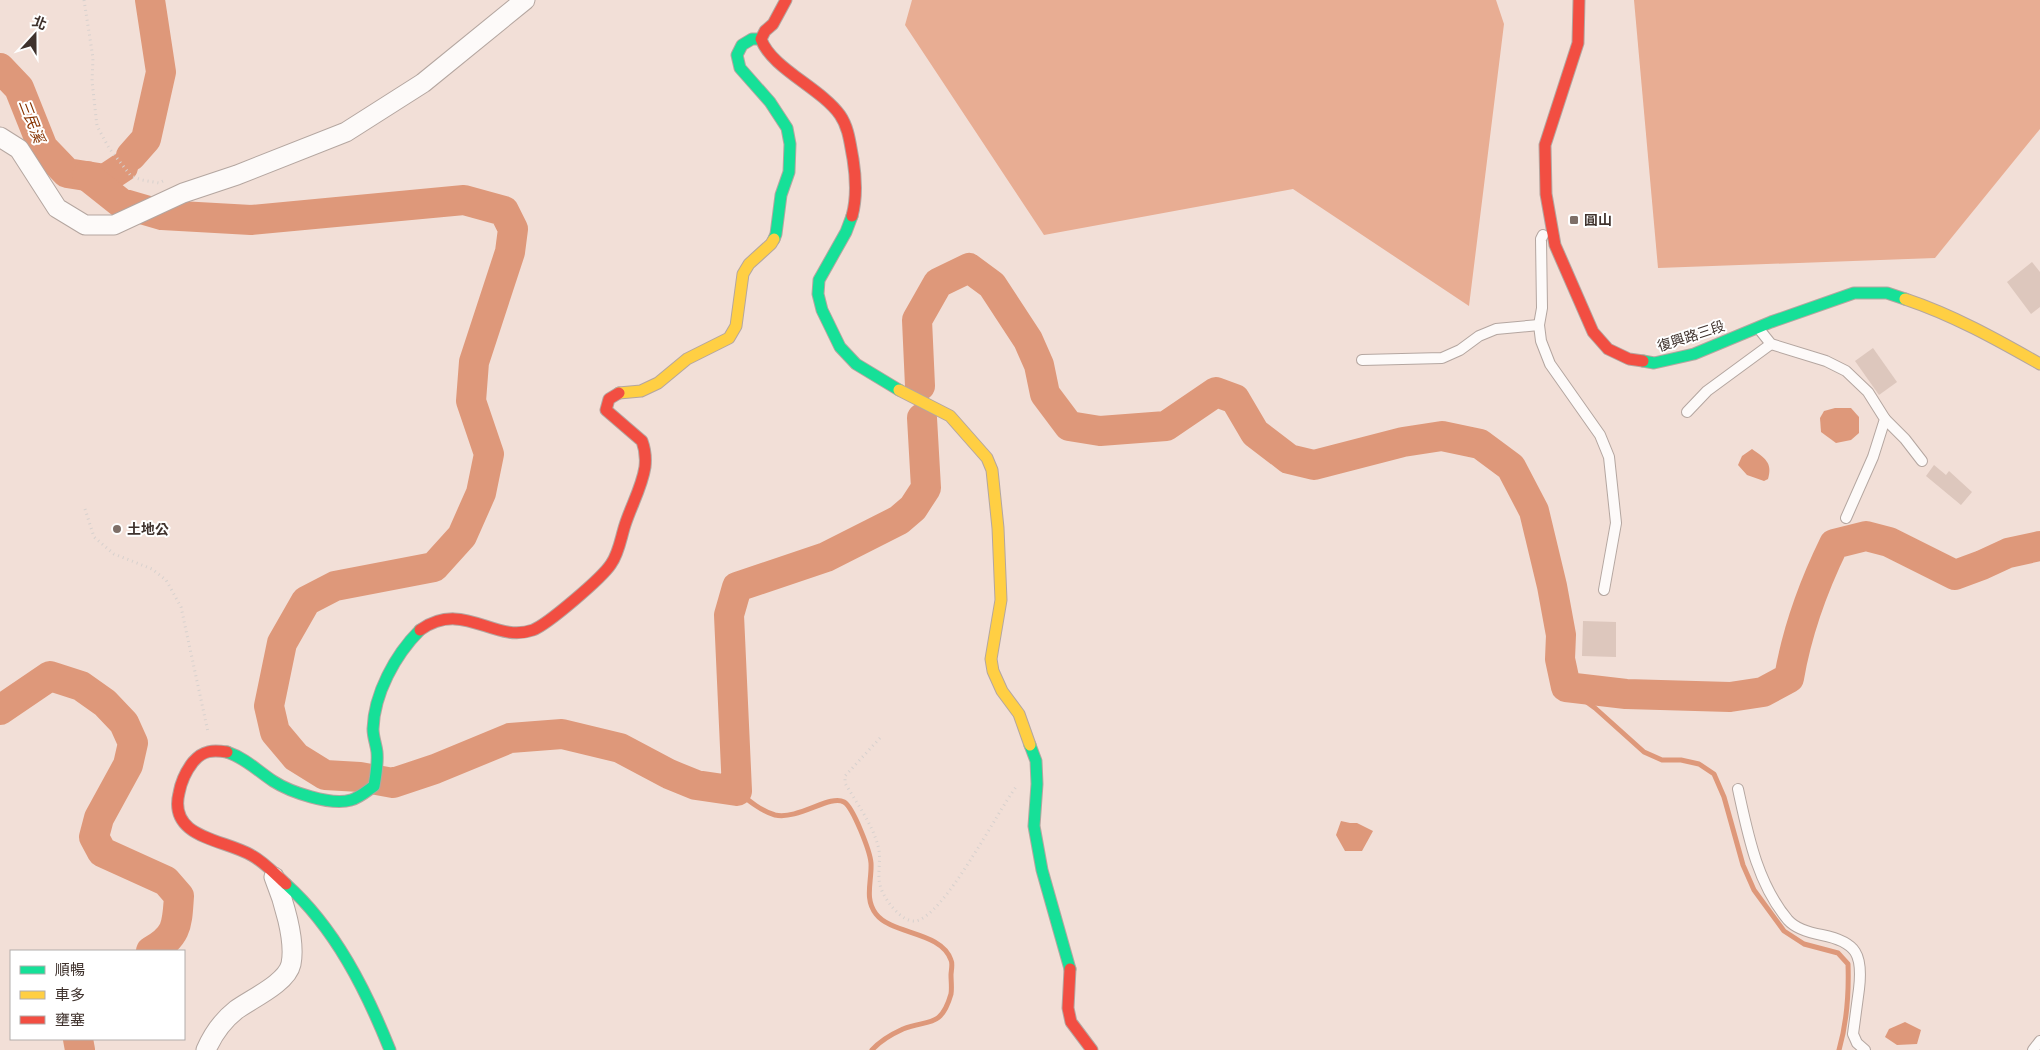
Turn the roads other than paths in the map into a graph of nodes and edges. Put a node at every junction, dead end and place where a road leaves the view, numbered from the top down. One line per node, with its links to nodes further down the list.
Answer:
1 (525, 0): 5 (street)
2 (786, 0): 4 (street)
3 (1579, 0): 6 (street, 復興路三段)
4 (761, 39): 18 (street); 22 (street)
5 (0, 137)
6 (1550, 220): 7 (lane); 8 (street, 復興路三段)
7 (1539, 325): 10 (lane); 16 (lane)
8 (1759, 328): 9 (lane); 11 (street, 復興路三段)
9 (1771, 344): 12 (lane); 13 (lane)
10 (1362, 360)
11 (2040, 364)
12 (1687, 412)
13 (1884, 419): 14 (lane); 15 (lane)
14 (1922, 461)
15 (1846, 518)
16 (1604, 590)
17 (1738, 789): 23 (lane)
18 (272, 871): 20 (street); 21 (street)
19 (2040, 1040): 24 (lane)
20 (206, 1050)
21 (390, 1050)
22 (1092, 1050)
23 (1865, 1050)
24 (2033, 1050)

